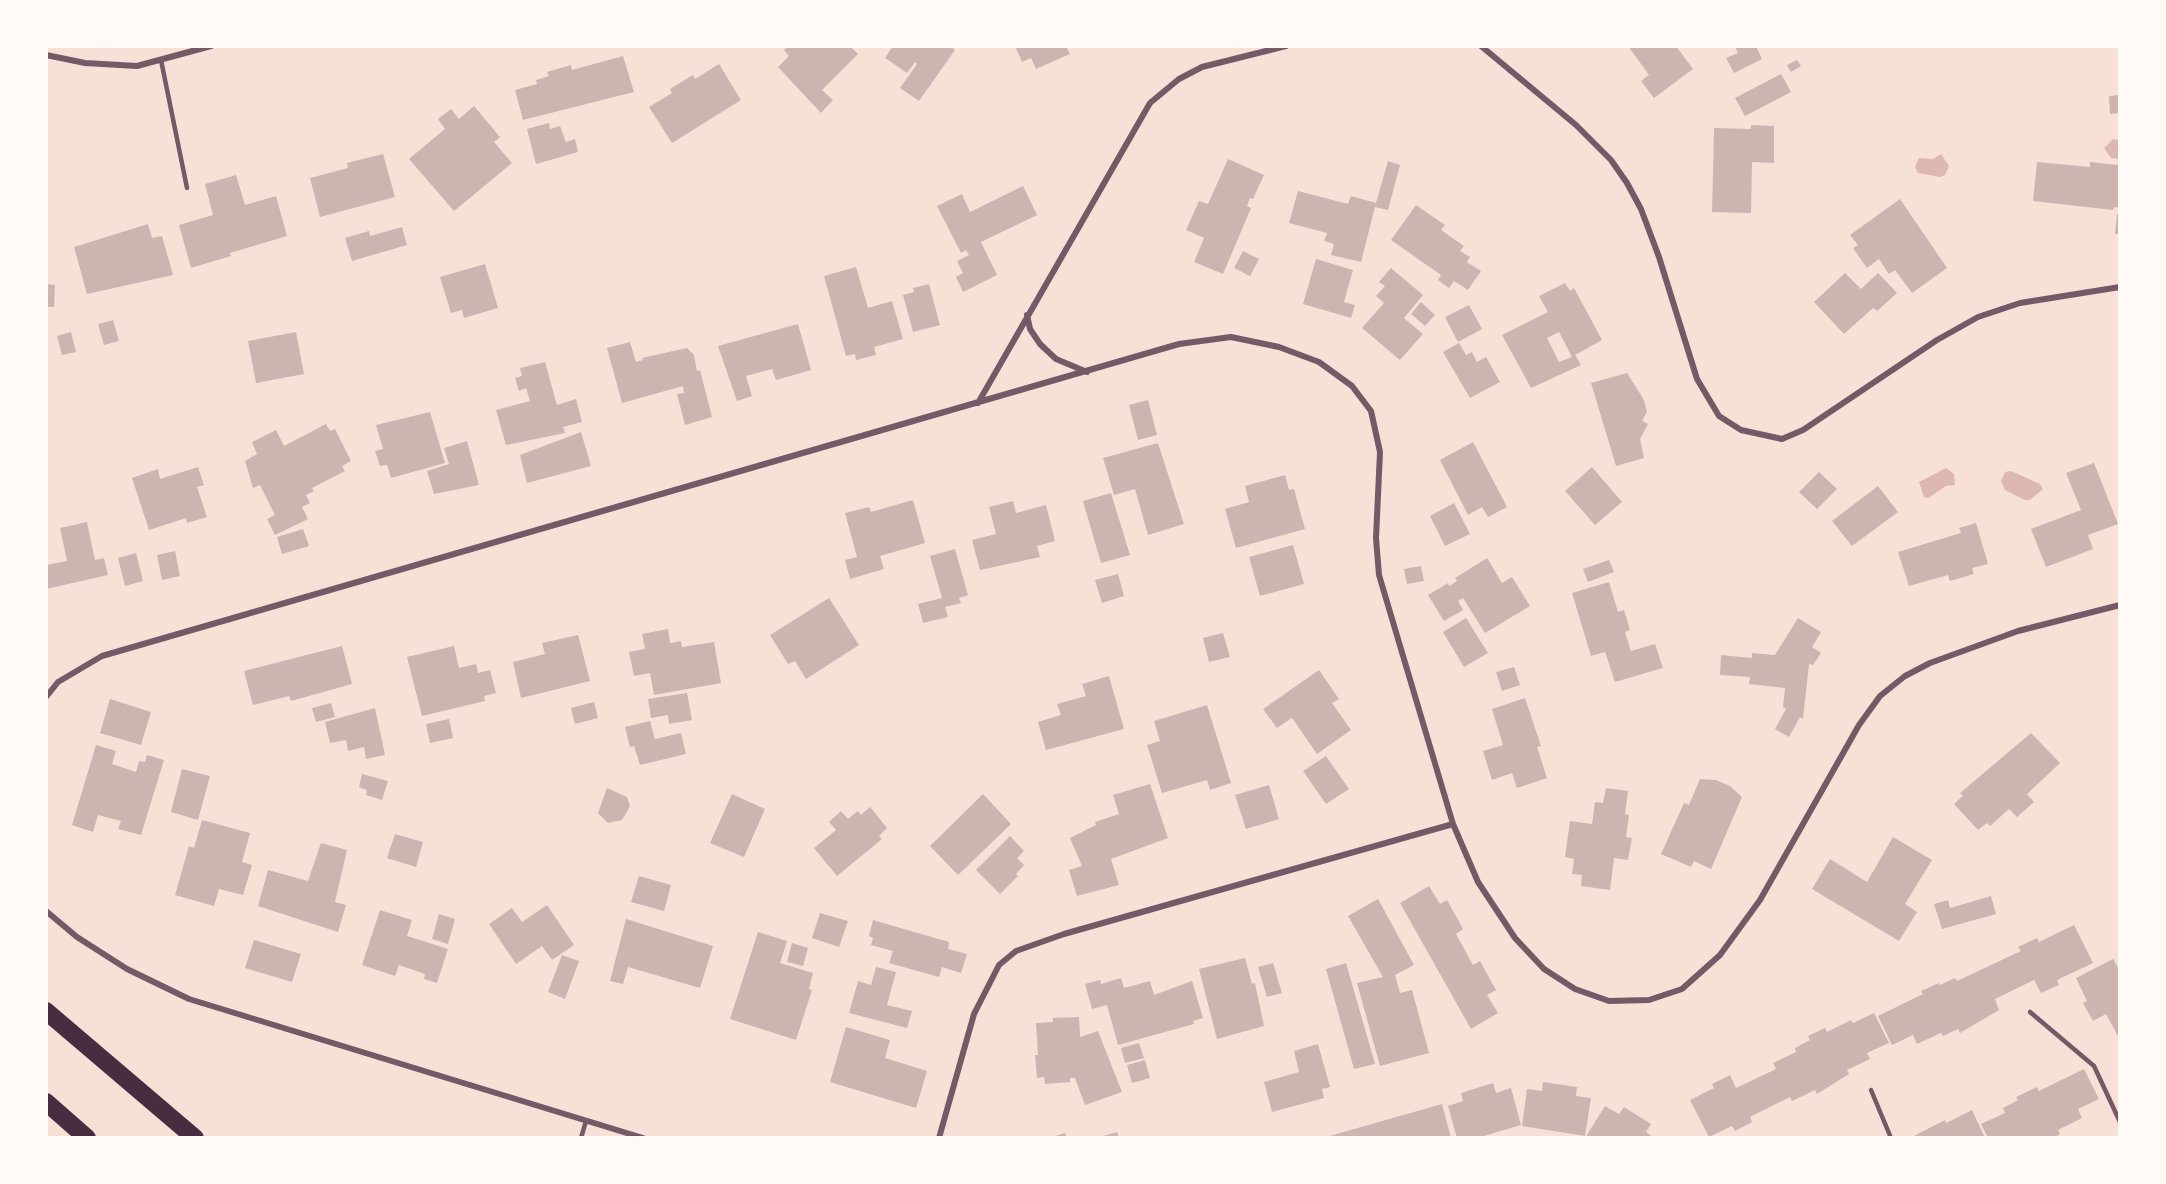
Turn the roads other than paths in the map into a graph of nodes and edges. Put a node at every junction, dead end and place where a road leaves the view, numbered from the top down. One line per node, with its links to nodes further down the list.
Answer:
1 (211, 46): 5 (street)
2 (1286, 46): 8 (street)
3 (1481, 46): 7 (street)
4 (46, 55): 5 (street)
5 (161, 60): 6 (lane)
6 (187, 188)
7 (2120, 287)
8 (1028, 315): 9 (street); 10 (street)
9 (1088, 372): 10 (street); 13 (street)
10 (978, 403): 12 (street)
11 (2120, 605): 13 (street)
12 (46, 697)
13 (1453, 824): 25 (street)
14 (46, 910): 19 (street)
15 (46, 1011): 22 (highway)
16 (2030, 1012): 20 (lane)
17 (1871, 1090): 26 (lane)
18 (46, 1102): 21 (highway)
19 (586, 1121): 23 (lane); 24 (street)
20 (2120, 1122)
21 (87, 1137)
22 (195, 1137)
23 (581, 1137)
24 (643, 1137)
25 (939, 1137)
26 (1891, 1137)

